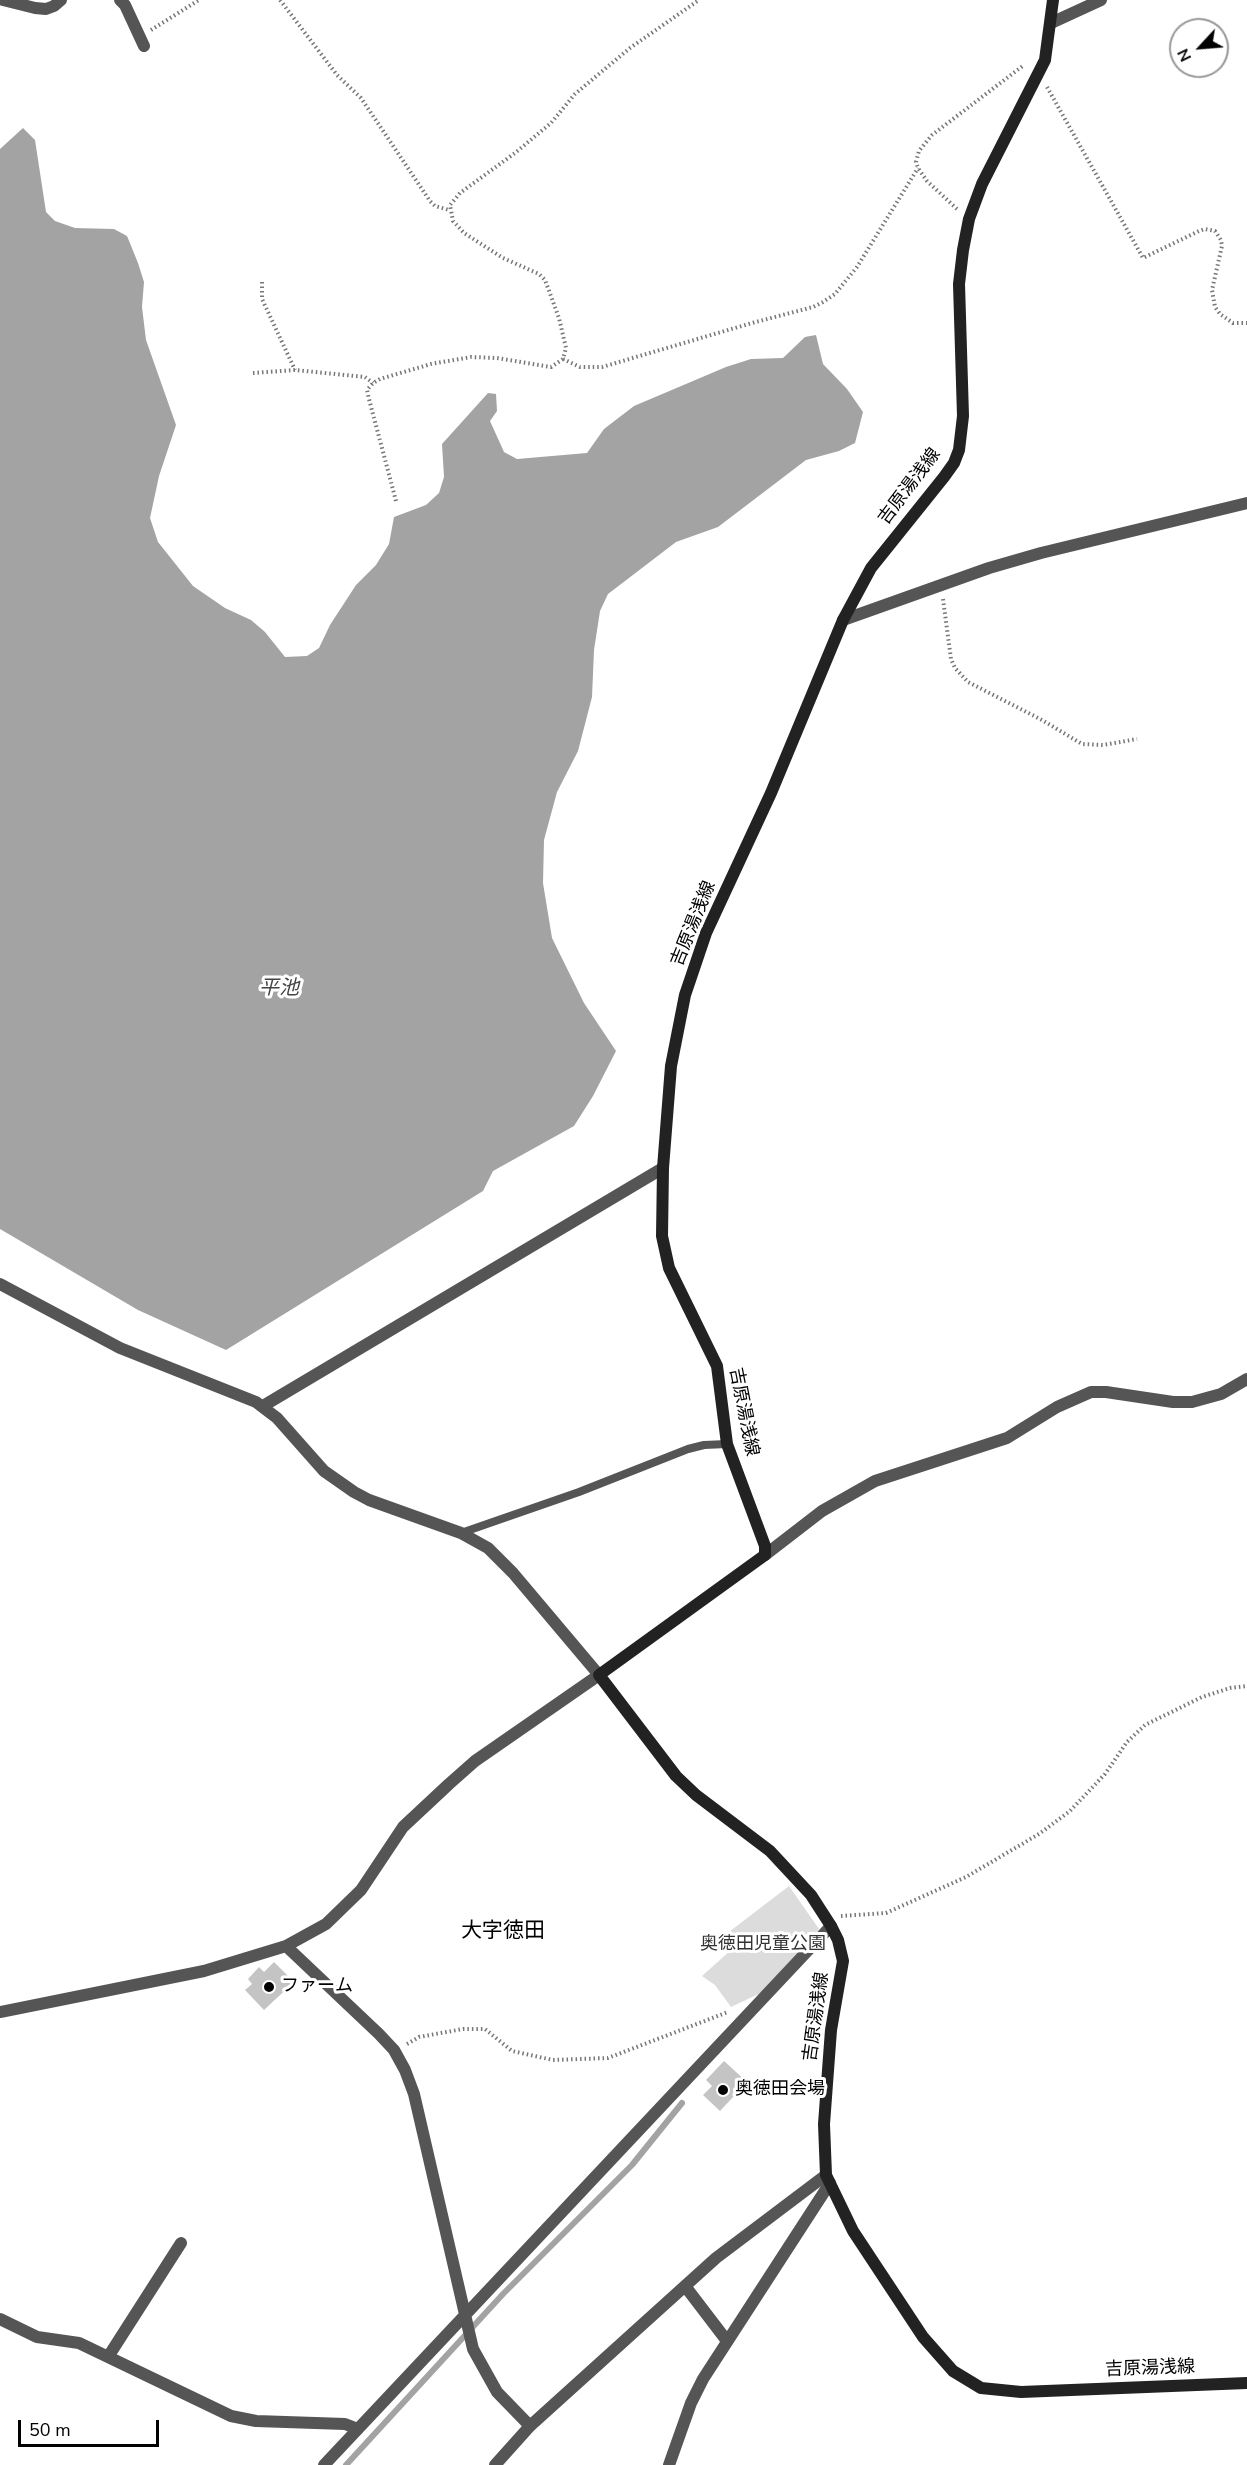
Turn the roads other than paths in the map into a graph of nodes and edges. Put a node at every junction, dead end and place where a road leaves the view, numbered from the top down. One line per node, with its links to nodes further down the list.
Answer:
1 (3, 0): 2 (street)
2 (62, 0)
3 (120, 0): 7 (street)
4 (1053, 0): 6 (main road, 吉原湯浅線)
5 (1101, 0): 6 (street)
6 (1051, 22): 9 (main road, 吉原湯浅線)
7 (142, 41)
8 (1247, 503): 9 (street)
9 (843, 620): 10 (main road, 吉原湯浅線)
10 (663, 1168): 13 (street); 14 (main road, 吉原湯浅線)
11 (0, 1284): 13 (street)
12 (1247, 1378): 16 (street)
13 (263, 1406): 15 (street)
14 (727, 1444): 15 (lane); 16 (main road, 吉原湯浅線)
15 (461, 1533): 17 (street)
16 (765, 1555): 17 (main road)
17 (599, 1674): 18 (main road, 吉原湯浅線); 19 (street)
18 (828, 1921): 21 (main road, 吉原湯浅線); 24 (street)
19 (286, 1946): 20 (street); 24 (street)
20 (0, 2012)
21 (828, 2179): 23 (street); 26 (street); 28 (main road, 吉原湯浅線)
22 (181, 2244): 27 (street)
23 (685, 2286): 26 (street); 29 (street)
24 (464, 2316): 29 (street); 30 (street)
25 (0, 2319): 27 (street)
26 (727, 2341): 33 (street)
27 (108, 2357): 30 (street)
28 (1247, 2383)
29 (530, 2426): 32 (street)
30 (358, 2429): 31 (street)
31 (324, 2465)
32 (495, 2465)
33 (669, 2465)

